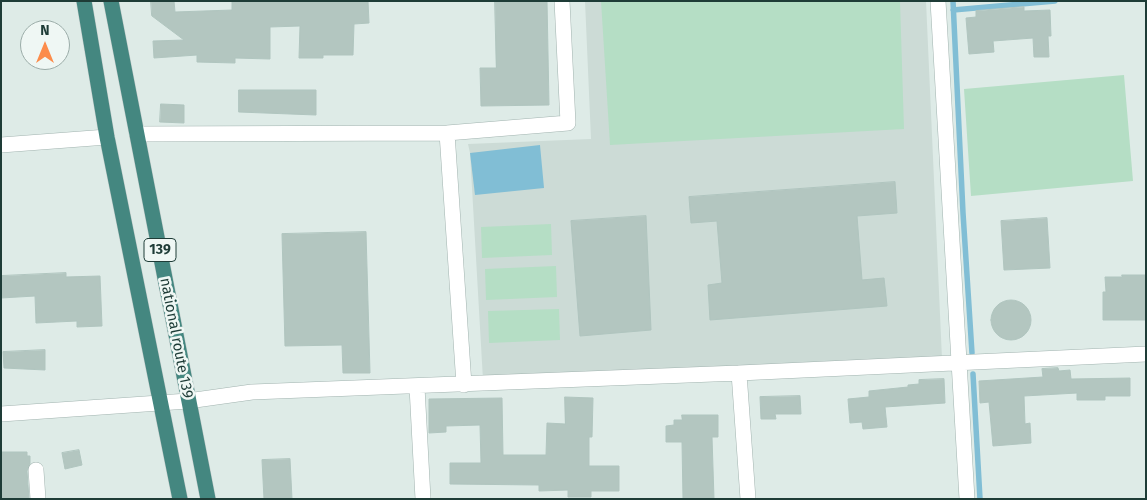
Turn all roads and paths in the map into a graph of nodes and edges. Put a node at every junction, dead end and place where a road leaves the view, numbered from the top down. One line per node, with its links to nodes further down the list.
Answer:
1 (84, 1): 7 (highway, national route 139 / 139)
2 (111, 1): 6 (highway, national route 139 / 139)
3 (562, 1): 5 (street)
4 (938, 1): 10 (street)
5 (447, 133): 6 (street); 12 (street)
6 (137, 134): 14 (highway, national route 139 / 139)
7 (107, 137): 8 (street); 15 (highway, national route 139 / 139)
8 (1, 145)
9 (1146, 354): 10 (street)
10 (960, 364): 11 (street); 23 (street)
11 (739, 374): 12 (street); 22 (street)
12 (464, 385): 13 (street)
13 (417, 387): 14 (street); 21 (street)
14 (188, 401): 15 (street); 20 (highway, national route 139 / 139)
15 (160, 403): 16 (street); 19 (highway, national route 139 / 139)
16 (1, 414)
17 (36, 470): 18 (street)
18 (38, 499)
19 (180, 499)
20 (208, 499)
21 (423, 499)
22 (748, 499)
23 (967, 499)

